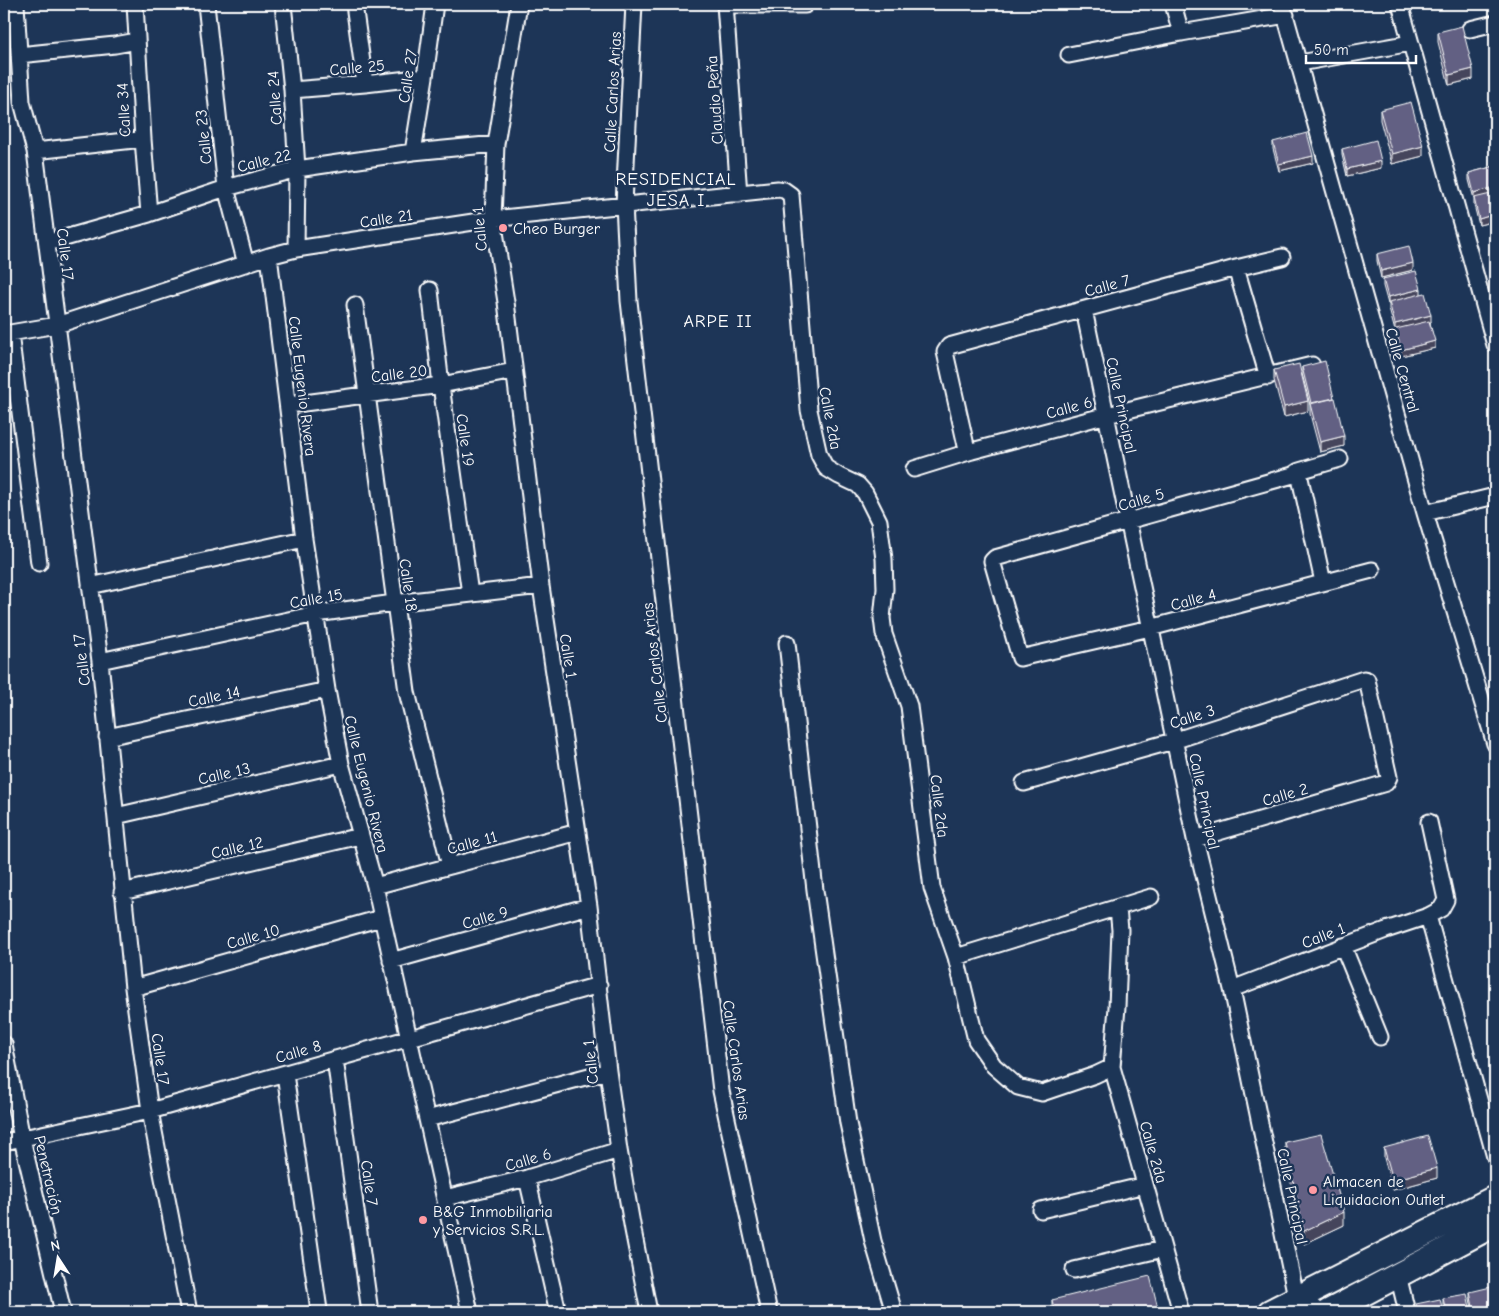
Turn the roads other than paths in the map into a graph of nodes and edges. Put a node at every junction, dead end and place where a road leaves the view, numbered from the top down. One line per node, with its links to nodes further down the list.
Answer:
1 (16, 4): 19 (street, Calle 17)
2 (135, 4): 17 (street, Calle 34)
3 (206, 4): 30 (street, Calle 23)
4 (283, 4): 24 (street, Calle 24)
5 (354, 4): 23 (street)
6 (435, 4): 22 (street, Calle 27)
7 (519, 4): 26 (street, Calle 1)
8 (634, 4): 33 (street, Calle Carlos Arias)
9 (725, 4): 12 (street); 32 (street, Claudio Peña)
10 (1173, 4): 16 (street)
11 (1400, 4): 18 (street)
12 (805, 5)
13 (1284, 10): 16 (street); 21 (street, Calle Central)
14 (1495, 22): 15 (street)
15 (1470, 29)
16 (1181, 33): 20 (street)
17 (137, 40): 19 (street); 25 (street, Calle 34)
18 (1411, 43): 21 (street); 47 (street)
19 (19, 55): 27 (street, Calle 17)
20 (1069, 55)
21 (1300, 63): 60 (street, Calle Central)
22 (426, 77): 23 (street, Calle 25); 28 (street, Calle 27)
23 (365, 84): 24 (street, Calle 25)
24 (292, 90): 29 (street, Calle 24)
25 (142, 139): 27 (street); 34 (street, Calle 34)
26 (496, 144): 28 (street, Calle 22); 35 (street, Calle 1)
27 (36, 151): 36 (street, Calle 17)
28 (413, 152): 29 (street, Calle 22)
29 (297, 169): 30 (street, Calle 22); 37 (street, Calle 24)
30 (226, 188): 34 (street, Calle 22); 40 (street, Calle 23)
31 (784, 190): 32 (street, Calle 21); 96 (street, Calle 2da)
32 (739, 194): 33 (street, Calle 21)
33 (624, 204): 35 (street, Calle 21); 131 (street, Calle Carlos Arias)
34 (149, 214): 36 (street, Calle 22)
35 (493, 219): 37 (street, Calle 21); 49 (street, Calle 1)
36 (47, 243): 45 (street, Calle 17)
37 (296, 249): 38 (street, Calle 21)
38 (269, 256): 40 (street, Calle 21); 53 (street, Calle Eugenio Rivera)
39 (1282, 257): 41 (street, Calle 7)
40 (246, 264): 45 (street, Calle 21)
41 (1236, 268): 44 (street, Calle 7); 50 (street)
42 (430, 290): 51 (street, Calle 19)
43 (355, 305): 52 (street, Calle 18)
44 (1084, 310): 54 (street, Calle Principal); 55 (street, Calle 7)
45 (58, 325): 46 (street, Calle 21); 66 (street, Calle 17)
46 (7, 334): 63 (street)
47 (1495, 346)
48 (1312, 365): 50 (street, Calle 6)
49 (514, 371): 51 (street, Calle 20); 67 (street, Calle 1)
50 (1268, 376): 54 (street, Calle 6)
51 (441, 385): 52 (street, Calle 20); 68 (street, Calle 19)
52 (366, 394): 53 (street, Calle 20); 69 (street, Calle 18)
53 (289, 405): 62 (street, Calle Eugenio Rivera)
54 (1107, 415): 55 (street, Calle 6); 61 (street, Calle Principal)
55 (969, 450): 57 (street, Calle 6)
56 (1340, 459): 58 (street, Calle 5)
57 (914, 469)
58 (1297, 476): 61 (street, Calle 5); 65 (street)
59 (1495, 496): 60 (street)
60 (1425, 513): 78 (street, Calle Central)
61 (1127, 521): 71 (street, Calle Principal); 73 (street, Calle 5)
62 (304, 539): 66 (street); 70 (street, Calle Eugenio Rivera)
63 (39, 563)
64 (1372, 570): 65 (street, Calle 4)
65 (1323, 582): 71 (street, Calle 4)
66 (90, 586): 74 (street, Calle 17)
67 (541, 586): 68 (street, Calle 15); 84 (street, Calle 1)
68 (470, 594): 69 (street, Calle 15)
69 (394, 603): 70 (street, Calle 15); 87 (street, Calle 18)
70 (316, 614): 74 (street, Calle 15); 75 (street, Calle Eugenio Rivera)
71 (1150, 628): 73 (street, Calle 4); 77 (street, Calle Principal)
72 (787, 643): 132 (street)
73 (1021, 658)
74 (100, 662): 76 (street, Calle 17)
75 (327, 690): 76 (street, Calle 14); 79 (street, Calle Eugenio Rivera)
76 (107, 737): 82 (street, Calle 17)
77 (1173, 740): 80 (street, Calle 3); 81 (street, Calle 3); 86 (street, Calle Principal)
78 (1495, 744)
79 (341, 764): 82 (street, Calle 13); 85 (street, Calle Eugenio Rivera)
80 (1024, 783)
81 (1386, 783): 86 (street, Calle 2)
82 (116, 816): 89 (street, Calle 17)
83 (1429, 822): 93 (street)
84 (578, 832): 87 (street, Calle 11); 91 (street, Calle 1)
85 (360, 836): 88 (street, Calle Eugenio Rivera); 89 (street, Calle 12)
86 (1195, 839): 100 (street, Calle Principal)
87 (450, 866): 88 (street, Calle 11)
88 (375, 886): 94 (street, Calle Eugenio Rivera)
89 (122, 892): 99 (street, Calle 17)
90 (1151, 897): 92 (street)
91 (589, 906): 97 (street, Calle 9); 98 (street, Calle 1)
92 (1118, 908): 96 (street); 105 (street)
93 (1428, 916): 95 (street, Calle 1); 113 (street)
94 (381, 918): 97 (street, Calle Eugenio Rivera); 99 (street, Calle 10)
95 (1343, 946): 100 (street, Calle 1); 102 (street)
96 (956, 957): 105 (street, Calle 2da)
97 (391, 961): 101 (street, Calle Eugenio Rivera)
98 (599, 985): 101 (street, Calle 8); 106 (street, Calle 1)
99 (133, 988): 108 (street, Calle 17)
100 (1232, 989): 123 (street, Calle Principal)
101 (408, 1037): 104 (street, Calle 8); 109 (street, Calle Eugenio Rivera)
102 (1380, 1037)
103 (4, 1044): 110 (street, Penetración)
104 (335, 1059): 107 (street, Calle 8); 127 (street, Calle 7)
105 (1112, 1067): 115 (street, Calle 2da)
106 (608, 1071): 109 (street); 112 (street, Calle 1)
107 (285, 1074): 108 (street, Calle 8); 124 (street)
108 (150, 1111): 110 (street, Calle 8); 126 (street, Calle 17)
109 (426, 1119): 116 (street, Calle Eugenio Rivera)
110 (22, 1139): 111 (street, Calle 8); 125 (street, Penetración)
111 (4, 1142)
112 (619, 1150): 114 (street, Calle 6); 130 (street, Calle 1)
113 (1495, 1157)
114 (527, 1178): 116 (street, Calle 6); 129 (street)
115 (1145, 1185): 118 (street); 120 (street, Calle 2da)
116 (446, 1198): 128 (street, Calle Eugenio Rivera)
117 (1495, 1198): 123 (main road)
118 (1040, 1210)
119 (1495, 1224): 122 (main road)
120 (1163, 1249): 121 (street); 133 (street, Calle 2da)
121 (1074, 1270)
122 (1398, 1275): 136 (main road); 137 (street)
123 (1301, 1297): 134 (main road); 135 (street)
124 (319, 1310)
125 (63, 1312)
126 (190, 1312)
127 (370, 1312)
128 (470, 1312)
129 (558, 1312)
130 (649, 1312)
131 (769, 1312)
132 (894, 1312)
133 (1181, 1312)
134 (1270, 1312)
135 (1319, 1312)
136 (1328, 1312)
137 (1407, 1312)

